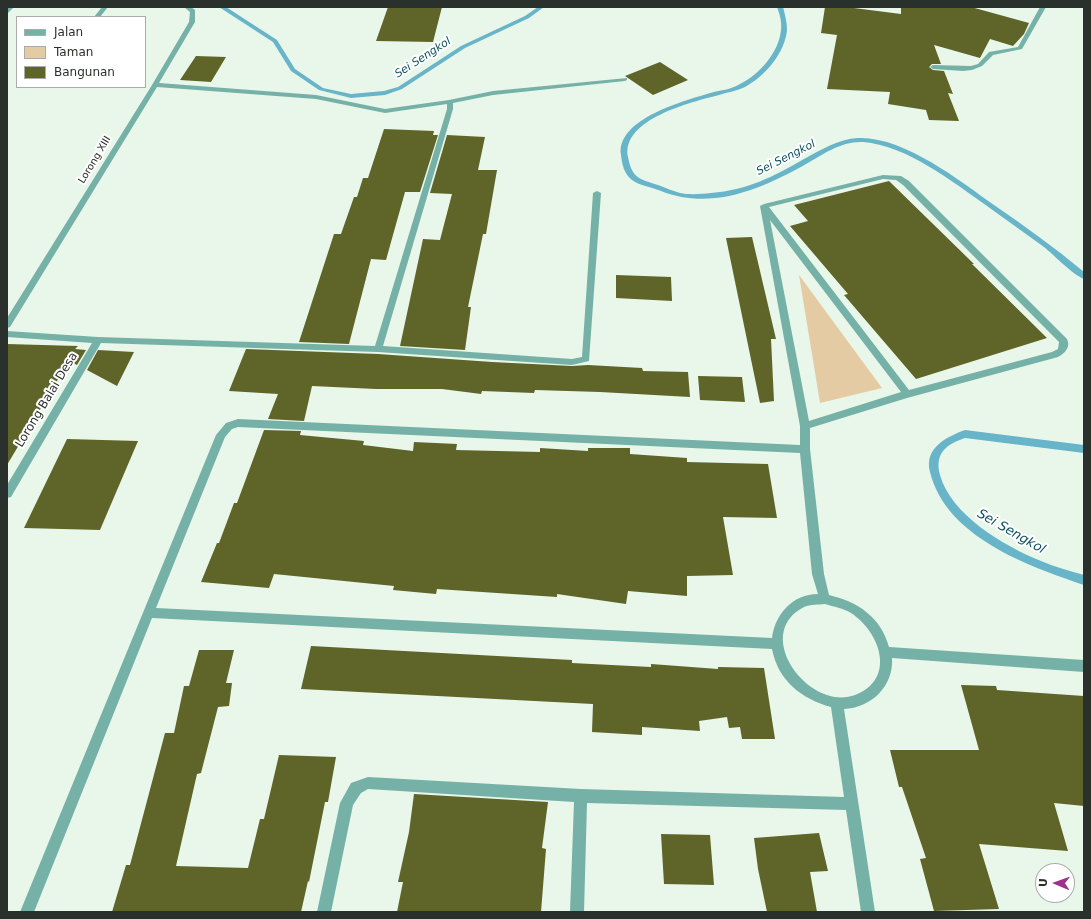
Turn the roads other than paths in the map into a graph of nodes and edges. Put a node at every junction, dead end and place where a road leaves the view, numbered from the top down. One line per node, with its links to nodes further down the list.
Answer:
1 (11, 7): 5 (street)
2 (105, 7): 6 (street)
3 (187, 7): 9 (street, Lorong XIII)
4 (1043, 7): 7 (street)
5 (7, 12)
6 (98, 16)
7 (932, 67)
8 (625, 79): 10 (street)
9 (155, 85): 10 (street); 13 (street, Lorong XIII)
10 (449, 102): 16 (street)
11 (597, 193): 16 (street)
12 (764, 206): 17 (street); 17 (street); 18 (street)
13 (7, 325)
14 (7, 334): 15 (street)
15 (98, 340): 16 (street); 20 (street, Lorong Balai Desa)
16 (378, 349)
17 (907, 394): 18 (street)
18 (804, 426): 19 (street)
19 (805, 449): 21 (street); 22 (street)
20 (7, 494)
21 (825, 599): 23 (street); 24 (street)
22 (149, 614): 23 (street); 29 (street)
23 (777, 644): 26 (street)
24 (886, 652): 25 (street); 26 (street)
25 (1084, 666)
26 (837, 703): 28 (street)
27 (581, 796): 28 (street); 30 (street); 31 (street)
28 (851, 804): 32 (street)
29 (27, 912)
30 (324, 912)
31 (577, 912)
32 (868, 912)

